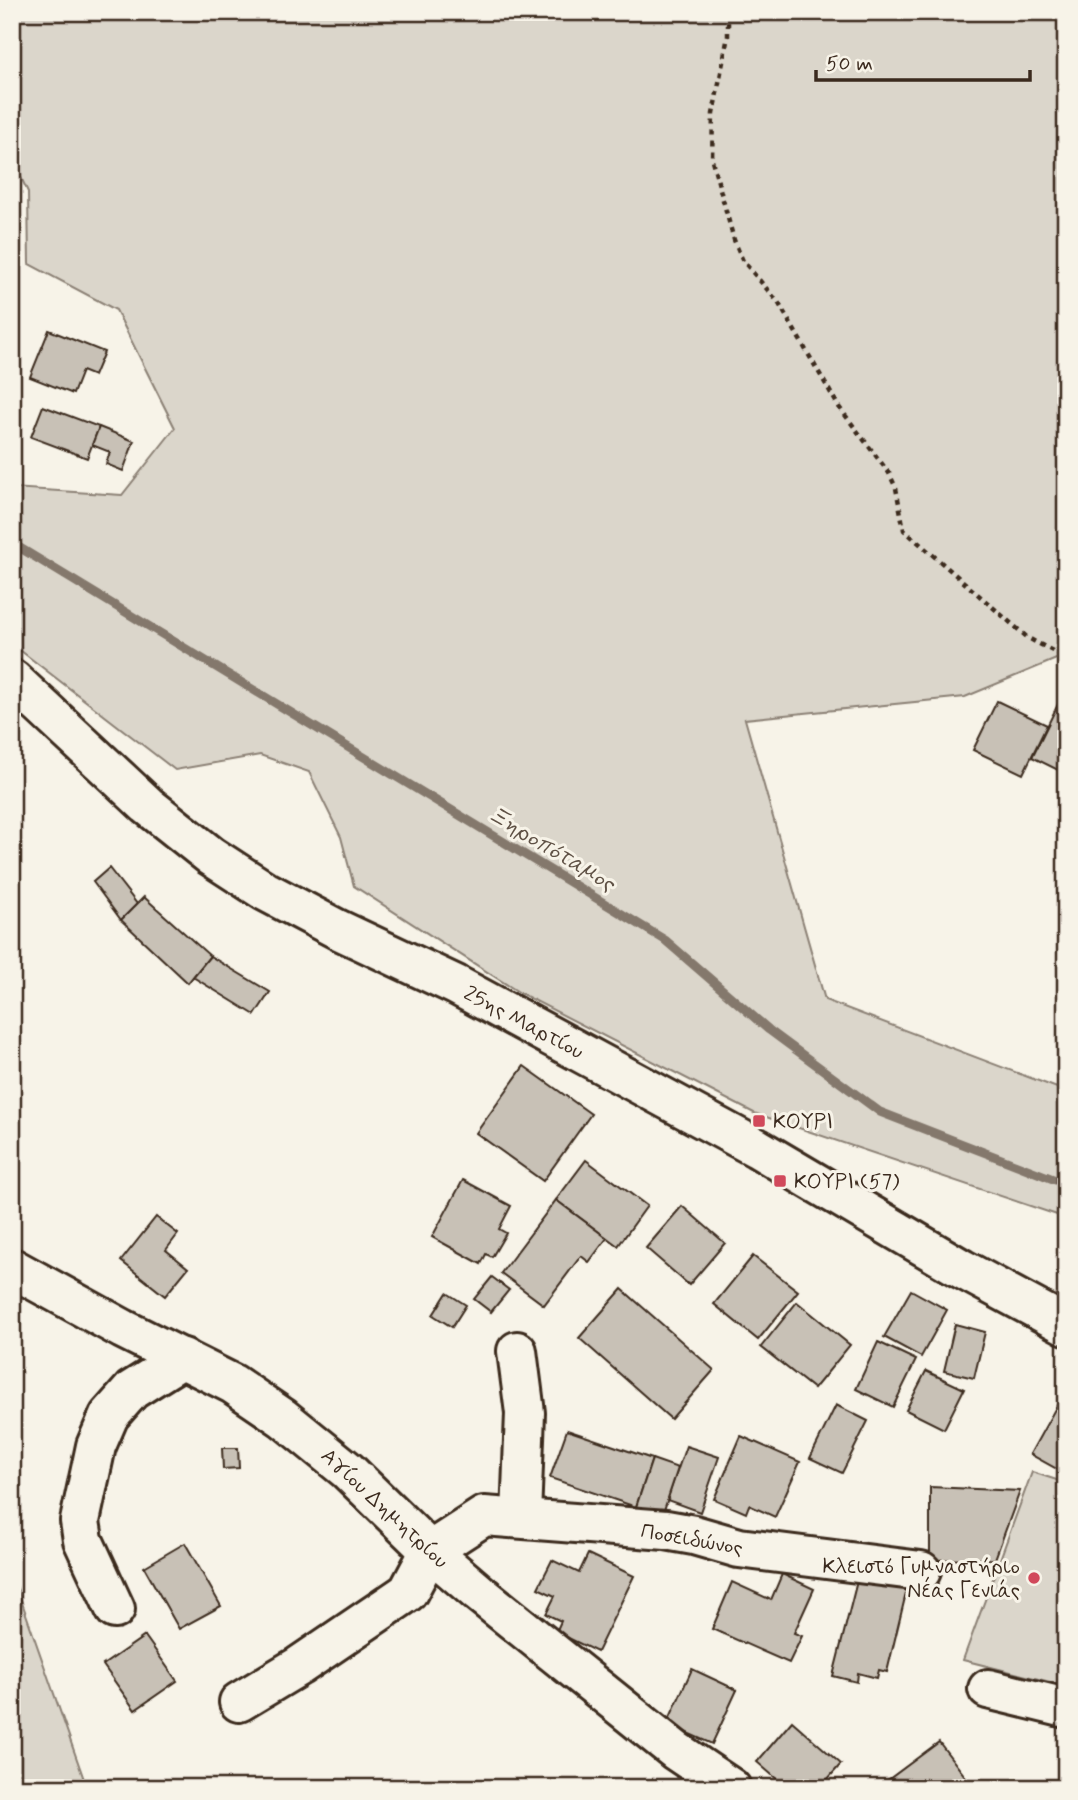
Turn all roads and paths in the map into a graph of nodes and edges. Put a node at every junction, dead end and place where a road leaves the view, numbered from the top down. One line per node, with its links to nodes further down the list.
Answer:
1 (728, 12): 2 (path)
2 (1066, 657)
3 (12, 679): 5 (street, 25ης Μαρτίου)
4 (12, 1268): 7 (street, Αγίου Δημητρίου)
5 (1066, 1325)
6 (517, 1351): 8 (street)
7 (183, 1358): 9 (street, Αγίου Δημητρίου); 11 (street)
8 (521, 1517): 9 (street, Ποσειδώνος); 10 (street, Ποσειδώνος)
9 (430, 1551): 13 (street); 15 (street, Αγίου Δημητρίου)
10 (921, 1571)
11 (115, 1609)
12 (989, 1689): 14 (street)
13 (239, 1702)
14 (1066, 1709)
15 (731, 1788)

